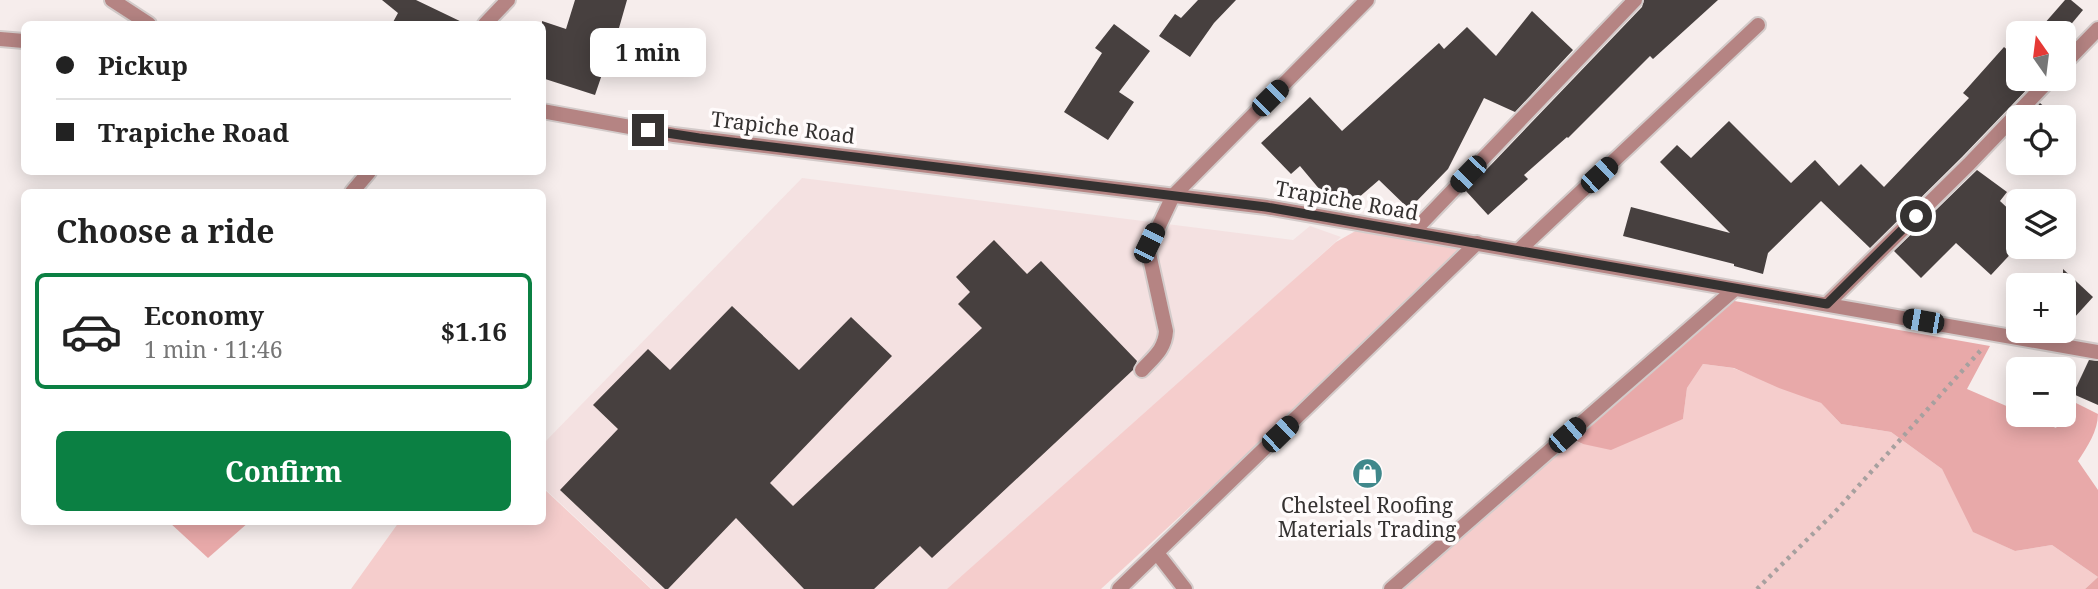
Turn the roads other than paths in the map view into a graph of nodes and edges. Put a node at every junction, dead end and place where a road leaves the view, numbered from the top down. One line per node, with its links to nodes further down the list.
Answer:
1 (112, 0): 5 (street)
2 (508, 0): 6 (street)
3 (1367, 0): 16 (street)
4 (1635, 0): 17 (street)
5 (144, 21)
6 (488, 21)
7 (1758, 25): 19 (street)
8 (2098, 29): 11 (street)
9 (0, 39): 10 (street)
10 (21, 41)
11 (2076, 52)
12 (2039, 91): 21 (street)
13 (546, 112): 16 (street, Trapiche Road)
14 (366, 175): 15 (street)
15 (355, 189)
16 (1173, 196): 17 (street, Trapiche Road); 23 (street)
17 (1413, 232): 18 (street, Trapiche Road)
18 (1477, 243): 19 (street, Trapiche Road); 24 (street)
19 (1519, 250): 20 (street, Trapiche Road)
20 (1735, 289): 21 (street, Trapiche Road); 27 (street)
21 (1827, 304): 22 (street, Trapiche Road)
22 (2098, 352)
23 (1142, 370)
24 (1157, 552): 25 (street); 26 (street)
25 (1119, 589)
26 (1185, 589)
27 (1391, 589)

